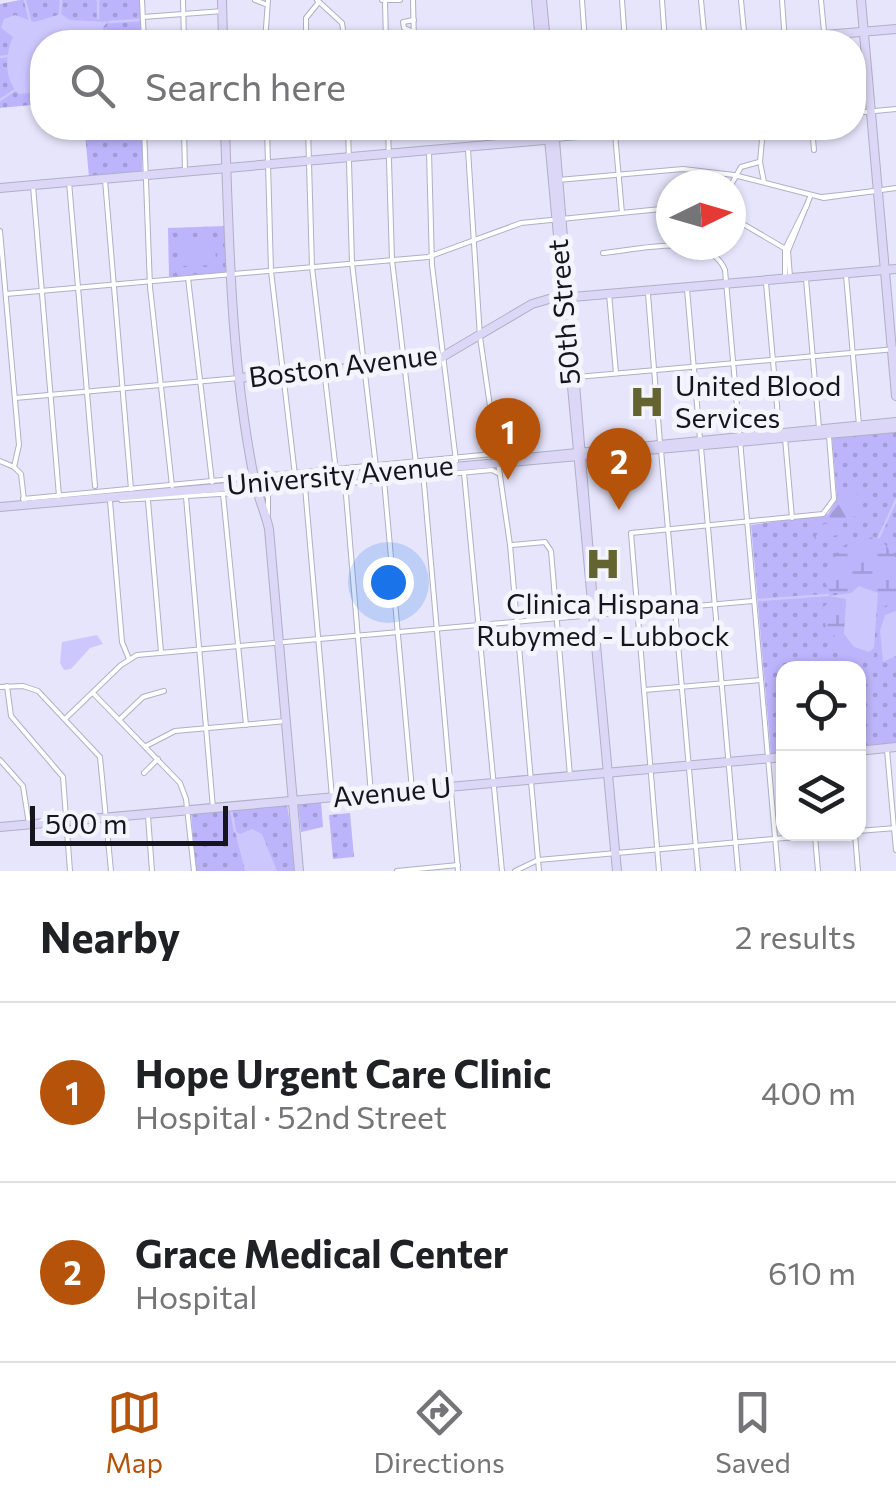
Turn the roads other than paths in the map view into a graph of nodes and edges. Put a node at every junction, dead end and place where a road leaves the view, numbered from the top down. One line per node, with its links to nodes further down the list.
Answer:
1 (142, 0): 20 (street)
2 (182, 0): 19 (street)
3 (255, 0): 17 (street)
4 (319, 0): 27 (street); 28 (street)
5 (400, 0): 16 (street)
6 (414, 0): 21 (street)
7 (540, 0): 32 (street)
8 (582, 0): 33 (street)
9 (622, 0): 34 (street)
10 (662, 0): 35 (street)
11 (702, 0): 36 (street)
12 (742, 0): 37 (street)
13 (782, 0): 38 (street)
14 (822, 0): 39 (street)
15 (861, 0): 40 (street)
16 (384, 1): 29 (street)
17 (266, 2): 26 (street)
18 (224, 3): 19 (street); 25 (street)
19 (183, 14): 20 (street); 24 (street)
20 (143, 17): 23 (street)
21 (414, 20): 30 (street); 31 (street)
22 (896, 29): 41 (street)
23 (144, 30)
24 (184, 30)
25 (224, 30)
26 (265, 30)
27 (306, 30)
28 (343, 30)
29 (385, 30)
30 (409, 30)
31 (414, 30)
32 (542, 30)
33 (584, 30)
34 (625, 30)
35 (665, 30)
36 (704, 30)
37 (744, 30)
38 (784, 30)
39 (824, 30)
40 (864, 30)
41 (866, 32)
42 (866, 55): 45 (street)
43 (896, 109): 45 (street)
44 (866, 111): 45 (street)
45 (871, 111): 81 (street)
46 (144, 140): 72 (street)
47 (184, 140): 70 (street)
48 (225, 140): 67 (street)
49 (267, 140): 66 (street)
50 (308, 140): 64 (street)
51 (348, 140): 63 (street)
52 (388, 140): 62 (street)
53 (542, 140): 59 (street)
54 (552, 140): 75 (street, 50th Street)
55 (552, 140): 85 (street, 50th Street)
56 (616, 140): 71 (street)
57 (762, 140): 65 (street)
58 (813, 140): 61 (street)
59 (468, 147): 60 (street); 88 (street)
60 (429, 150): 62 (street); 92 (street)
61 (814, 150)
62 (389, 154): 63 (street); 93 (street)
63 (349, 157): 64 (street); 95 (street)
64 (309, 161): 66 (street); 96 (street)
65 (760, 162): 68 (street); 77 (street)
66 (268, 164): 67 (street); 98 (street)
67 (226, 168): 70 (street); 101 (street)
68 (739, 170)
69 (656, 171): 71 (street)
70 (185, 172): 72 (street)
71 (619, 174): 75 (street); 84 (street)
72 (144, 175): 74 (street); 106 (street)
73 (746, 177): 77 (street)
74 (104, 178): 76 (street); 107 (street)
75 (558, 180): 85 (street, 50th Street)
76 (69, 182): 78 (street); 110 (street)
77 (764, 182): 82 (street)
78 (32, 185): 79 (street); 112 (street)
79 (0, 188)
80 (896, 188): 81 (street)
81 (877, 191): 82 (street); 99 (street)
82 (810, 196): 90 (street)
83 (656, 210): 84 (street)
84 (622, 213): 85 (street)
85 (559, 218): 88 (street); 115 (street, 50th Street)
86 (746, 226): 90 (street)
87 (0, 231): 113 (street)
88 (471, 241): 92 (street); 116 (street)
89 (656, 248): 91 (street)
90 (787, 250): 104 (street)
91 (603, 253)
92 (431, 256): 93 (street); 122 (street)
93 (392, 260): 95 (street); 125 (street)
94 (720, 260): 108 (street)
95 (352, 264): 96 (street); 127 (street)
96 (312, 267): 98 (street); 129 (street)
97 (896, 269): 99 (street, Boston Avenue)
98 (271, 270): 101 (street); 131 (street)
99 (885, 270): 100 (street, Boston Avenue); 119 (street)
100 (846, 273): 102 (street, Boston Avenue); 120 (street)
101 (230, 274): 103 (street); 133 (street)
102 (806, 276): 104 (street, Boston Avenue); 121 (street)
103 (188, 278): 106 (street); 134 (street)
104 (788, 278): 105 (street, Boston Avenue)
105 (766, 280): 108 (street, Boston Avenue); 123 (street)
106 (150, 281): 107 (street); 135 (street)
107 (114, 284): 110 (street); 136 (street)
108 (726, 284): 109 (street, Boston Avenue); 124 (street)
109 (687, 287): 111 (street, Boston Avenue); 126 (street)
110 (78, 288): 112 (street); 137 (street)
111 (648, 290): 114 (street, Boston Avenue); 128 (street)
112 (42, 291): 113 (street); 138 (street)
113 (6, 294): 117 (street)
114 (609, 294): 115 (street, Boston Avenue); 130 (street)
115 (565, 298): 116 (street, Boston Avenue); 132 (street, 50th Street)
116 (480, 336): 122 (street, Boston Avenue); 153 (street)
117 (9, 337): 118 (street); 140 (street)
118 (0, 338)
119 (894, 349): 120 (street); 139 (street)
120 (852, 352): 121 (street); 144 (street)
121 (812, 356): 123 (street); 143 (street)
122 (440, 359): 125 (street, Boston Avenue); 152 (street)
123 (773, 359): 124 (street); 142 (street)
124 (733, 363): 126 (street); 147 (street)
125 (401, 364): 127 (street, Boston Avenue); 156 (street)
126 (694, 366): 128 (street); 148 (street)
127 (361, 367): 129 (street, Boston Avenue); 157 (street)
128 (655, 370): 130 (street); 149 (street)
129 (321, 371): 131 (street, Boston Avenue); 155 (street)
130 (616, 373): 132 (street)
131 (280, 374): 133 (street, Boston Avenue); 159 (street)
132 (572, 377): 150 (street, 50th Street)
133 (239, 378): 134 (street, Boston Avenue); 161 (street)
134 (197, 382): 135 (street, Boston Avenue); 160 (street)
135 (159, 385): 136 (street, Boston Avenue); 163 (street)
136 (123, 388): 137 (street, Boston Avenue); 165 (street)
137 (86, 392): 138 (street, Boston Avenue); 168 (street)
138 (50, 395): 140 (street, Boston Avenue); 169 (street)
139 (896, 396)
140 (14, 398): 154 (street)
141 (896, 424): 144 (street)
142 (779, 428)
143 (819, 428): 144 (street); 147 (street)
144 (859, 428): 145 (street)
145 (829, 434): 146 (street); 176 (street)
146 (784, 438): 147 (street); 176 (street)
147 (740, 439): 148 (street); 177 (street)
148 (700, 442): 149 (street, University Avenue); 178 (street)
149 (661, 447): 150 (street, University Avenue); 180 (street)
150 (580, 456): 153 (street, University Avenue); 186 (street, 50th Street)
151 (0, 460): 154 (street)
152 (456, 461): 153 (street); 156 (street)
153 (497, 463): 156 (street, University Avenue); 158 (street); 181 (street)
154 (14, 467): 174 (street)
155 (336, 471): 157 (street); 159 (street)
156 (422, 471): 157 (street, University Avenue); 158 (street); 190 (street)
157 (378, 473): 161 (street, University Avenue); 162 (street); 166 (street, University Avenue); 191 (street)
158 (464, 473): 189 (street)
159 (295, 475): 161 (street)
160 (212, 482): 161 (street); 163 (street)
161 (253, 483): 166 (street, University Avenue); 167 (street); 171 (street, University Avenue); 172 (street, University Avenue); 179 (street)
162 (345, 483): 164 (street); 192 (street)
163 (172, 486): 165 (street)
164 (305, 487): 166 (street); 193 (street)
165 (132, 490): 168 (street)
166 (268, 491): 179 (street)
167 (223, 494): 170 (street); 195 (street)
168 (96, 495): 169 (street); 171 (street, University Avenue); 174 (street, University Avenue)
169 (59, 496): 174 (street)
170 (186, 497): 173 (street); 196 (street)
171 (110, 498): 172 (street, University Avenue); 198 (street)
172 (121, 500): 173 (street)
173 (148, 501): 197 (street)
174 (24, 502): 175 (street, University Avenue)
175 (0, 507)
176 (792, 518): 177 (street)
177 (747, 522): 178 (street); 182 (street)
178 (708, 526): 180 (street); 183 (street)
179 (269, 529): 194 (street)
180 (668, 529): 184 (street); 185 (street)
181 (510, 545): 187 (street); 188 (street)
182 (754, 601): 183 (street); 199 (street)
183 (714, 604): 184 (street); 200 (street)
184 (675, 608): 185 (street); 202 (street)
185 (637, 612): 186 (street); 203 (street)
186 (594, 615): 187 (street); 222 (street, 50th Street)
187 (557, 618): 188 (street); 223 (street)
188 (516, 622): 189 (street); 224 (street)
189 (477, 625): 190 (street); 225 (street)
190 (437, 628): 191 (street); 226 (street)
191 (398, 632): 192 (street); 227 (street)
192 (358, 635): 193 (street); 228 (street)
193 (318, 639): 194 (street); 229 (street)
194 (279, 642): 195 (street); 208 (street)
195 (239, 646): 196 (street); 209 (street)
196 (199, 649): 197 (street); 210 (street)
197 (160, 652): 198 (street)
198 (129, 659): 205 (street)
199 (761, 680): 200 (street); 215 (street)
200 (722, 683): 202 (street); 218 (street)
201 (4, 687): 206 (street); 235 (street)
202 (682, 687): 203 (street); 219 (street)
203 (644, 690): 220 (street)
204 (164, 691): 207 (street)
205 (92, 692): 206 (street); 207 (street)
206 (65, 719): 234 (street)
207 (119, 720): 211 (street)
208 (286, 721): 209 (street); 230 (street)
209 (246, 725): 210 (street)
210 (206, 728): 211 (street); 231 (street)
211 (146, 747): 217 (street)
212 (892, 748): 213 (street); 238 (street)
213 (866, 750)
214 (776, 758): 215 (street, Avenue U)
215 (768, 759): 218 (street, Avenue U); 240 (street)
216 (0, 760): 236 (street)
217 (158, 760): 221 (street); 232 (street)
218 (728, 762): 219 (street, Avenue U); 243 (street)
219 (689, 766): 220 (street, Avenue U); 244 (street)
220 (650, 769): 222 (street, Avenue U); 245 (street)
221 (144, 773)
222 (608, 773): 223 (street, Avenue U); 247 (street, 50th Street)
223 (570, 776): 224 (street, Avenue U)
224 (530, 780): 225 (street, Avenue U); 248 (street)
225 (491, 783): 226 (street, Avenue U); 256 (street)
226 (451, 787): 227 (street, Avenue U); 249 (street)
227 (412, 790): 228 (street, Avenue U)
228 (371, 794): 229 (street, Avenue U)
229 (332, 797): 230 (street, Avenue U)
230 (293, 801): 231 (street, Avenue U); 254 (street)
231 (213, 808): 232 (street, Avenue U)
232 (188, 810): 233 (street, Avenue U); 253 (street)
233 (148, 814): 234 (street, Avenue U); 252 (street)
234 (107, 817): 235 (street, Avenue U); 251 (street)
235 (67, 821): 236 (street, Avenue U); 250 (street)
236 (29, 824): 237 (street, Avenue U)
237 (0, 827)
238 (895, 828): 239 (street); 246 (street)
239 (866, 831)
240 (775, 838): 243 (street); 263 (street)
241 (816, 841): 264 (street)
242 (857, 841): 265 (street)
243 (736, 842): 244 (street); 262 (street)
244 (696, 845): 245 (street); 261 (street)
245 (658, 849): 247 (street); 260 (street)
246 (896, 850)
247 (615, 852): 248 (street); 259 (street, 50th Street)
248 (538, 860): 257 (street); 258 (street)
249 (458, 868): 255 (street)
250 (70, 871)
251 (111, 871)
252 (152, 871)
253 (194, 871)
254 (299, 871)
255 (397, 871)
256 (502, 871)
257 (515, 871)
258 (539, 871)
259 (616, 871)
260 (660, 871)
261 (698, 871)
262 (738, 871)
263 (778, 871)
264 (818, 871)
265 (858, 871)

